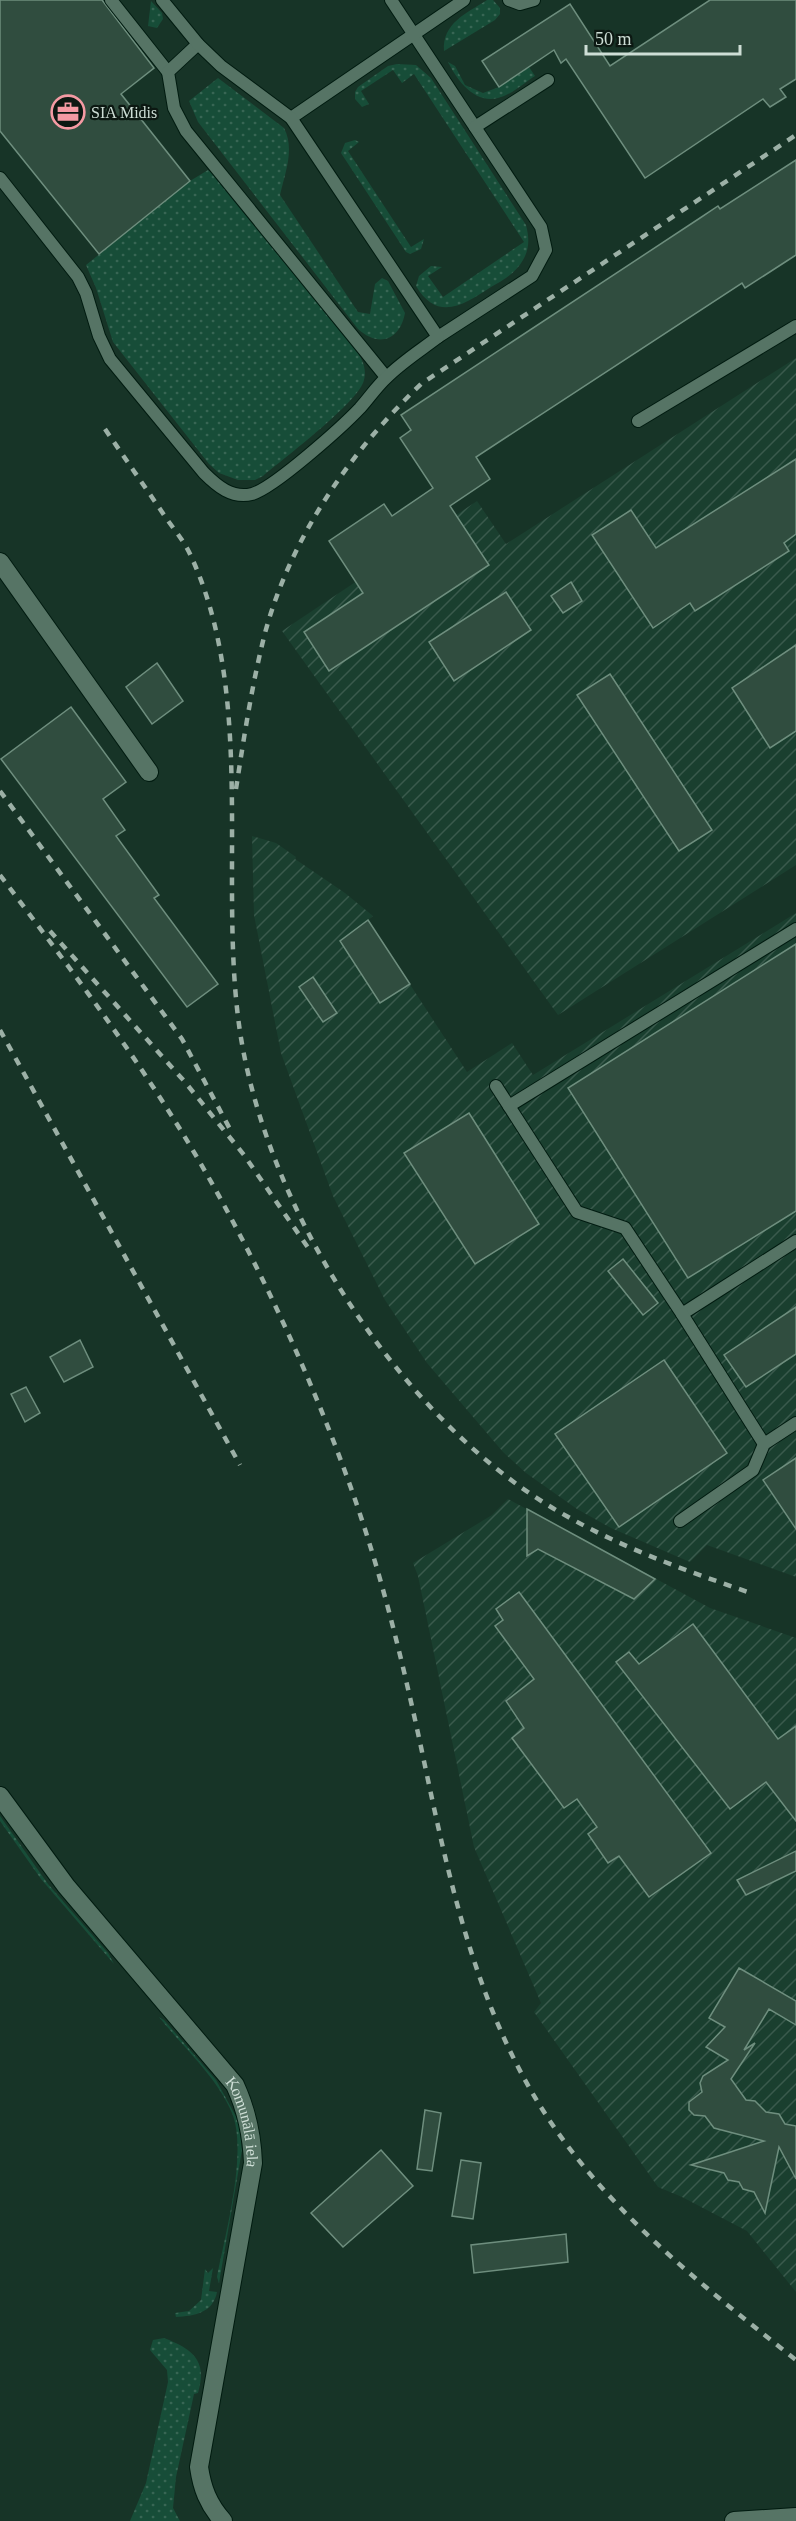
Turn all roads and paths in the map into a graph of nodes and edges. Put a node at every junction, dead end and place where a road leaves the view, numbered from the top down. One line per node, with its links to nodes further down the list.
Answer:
1 (111, 0): 9 (lane)
2 (162, 0): 8 (lane)
3 (391, 0): 7 (lane)
4 (464, 0): 7 (lane)
5 (509, 0): 6 (lane)
6 (534, 0)
7 (415, 33): 11 (lane); 12 (lane)
8 (198, 44): 9 (lane); 11 (lane)
9 (168, 72): 16 (lane)
10 (548, 80): 12 (lane)
11 (291, 118): 15 (lane)
12 (475, 127): 15 (lane)
13 (0, 178): 16 (lane)
14 (796, 327): 17 (lane)
15 (438, 337): 16 (lane)
16 (386, 377)
17 (638, 421)
18 (0, 562): 19 (street)
19 (149, 772)
20 (796, 929): 22 (lane)
21 (496, 1086): 22 (lane)
22 (509, 1106): 24 (lane)
23 (796, 1241): 24 (lane)
24 (682, 1314): 26 (lane)
25 (796, 1423): 26 (lane)
26 (764, 1444): 27 (lane)
27 (680, 1521)
28 (0, 1796): 30 (street, Komunālā iela)
29 (796, 2517): 31 (street)
30 (223, 2521)
31 (734, 2521)

